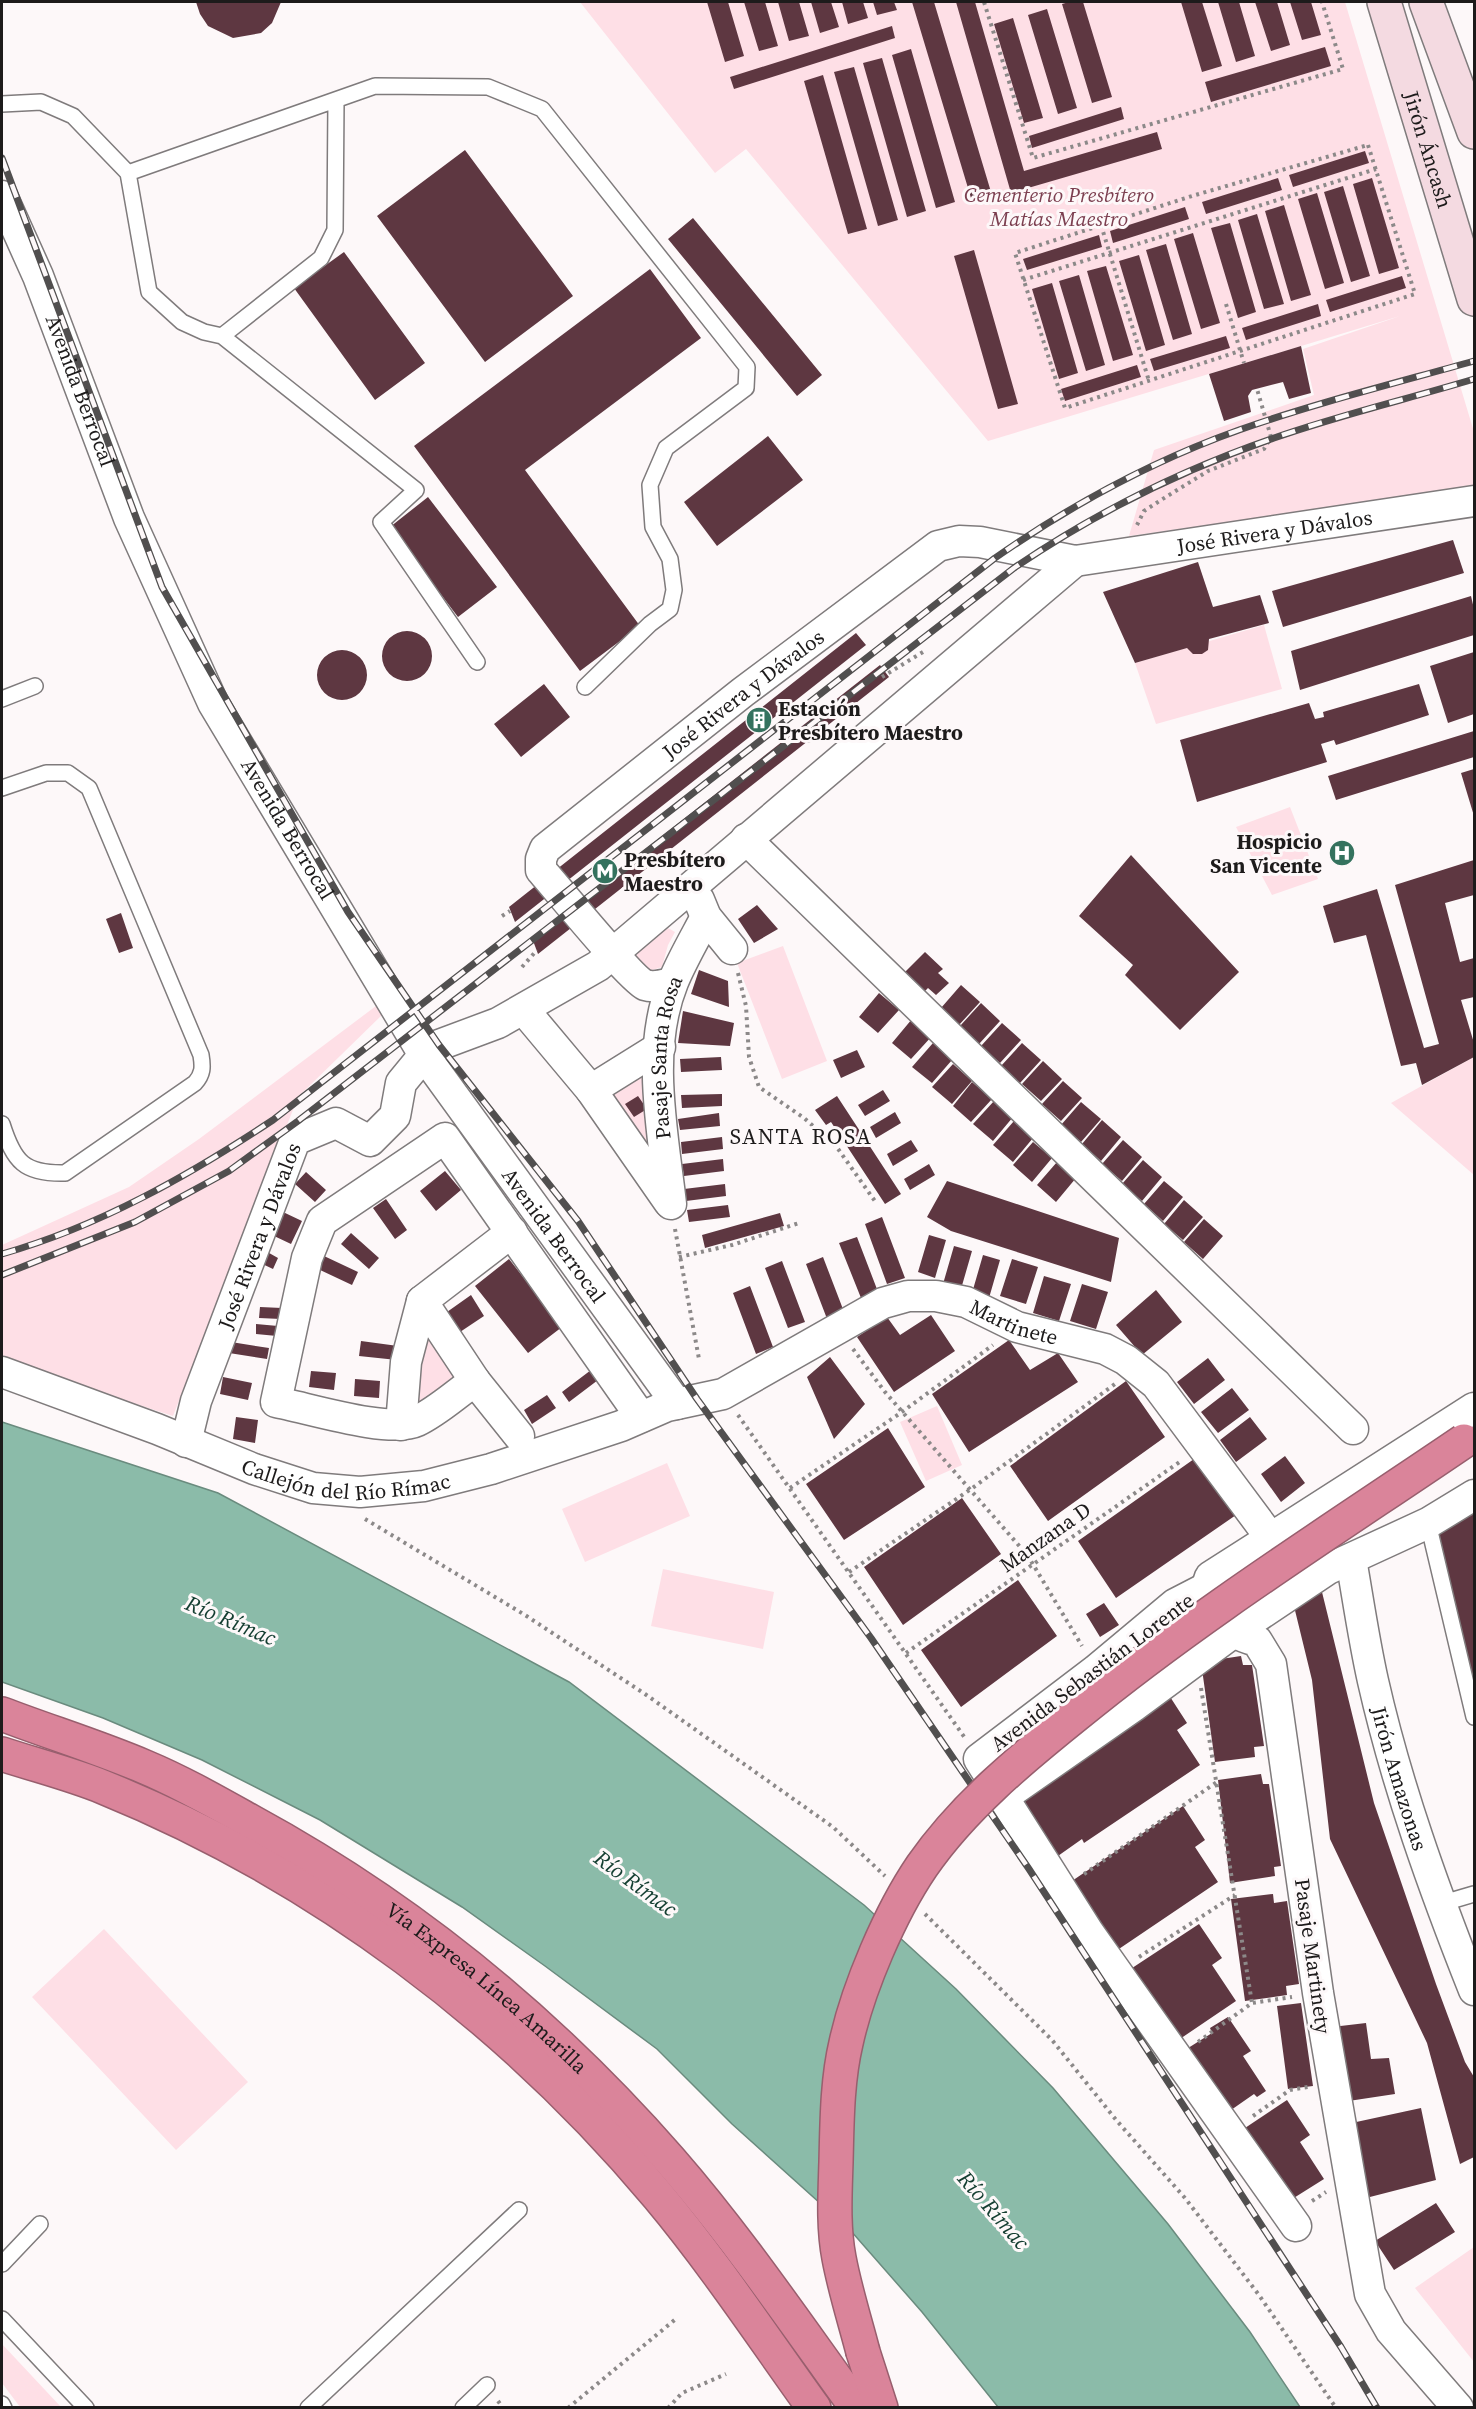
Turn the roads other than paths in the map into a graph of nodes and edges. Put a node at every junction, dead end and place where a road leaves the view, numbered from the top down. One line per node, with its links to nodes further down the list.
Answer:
1 (1384, 2): 8 (main road, Jirón Áncash)
2 (1426, 2): 5 (main road)
3 (336, 100): 6 (lane); 9 (lane); 14 (lane)
4 (2, 104): 6 (lane)
5 (1474, 132)
6 (128, 173): 9 (lane)
7 (2, 196): 25 (street, Avenida Berrocal)
8 (1472, 281)
9 (222, 336): 12 (lane)
10 (1474, 501): 11 (street, José Rivera y Dávalos)
11 (1075, 561): 17 (street, José Rivera y Dávalos); 21 (street, José Rivera y Dávalos)
12 (477, 662)
13 (35, 686): 15 (lane)
14 (585, 687)
15 (2, 699)
16 (2, 788): 28 (lane)
17 (746, 839): 18 (street, José Rivera y Dávalos); 37 (street)
18 (694, 883): 19 (street); 21 (street, José Rivera y Dávalos)
19 (706, 917): 20 (street); 22 (street, Pasaje Santa Rosa)
20 (732, 949)
21 (613, 953): 22 (street); 23 (street, José Rivera y Dávalos)
22 (672, 983): 24 (street, Pasaje Santa Rosa)
23 (524, 1010): 25 (street, José Rivera y Dávalos); 26 (street)
24 (660, 1047): 26 (street); 26 (street, Pasaje Santa Rosa)
25 (424, 1055): 33 (street, Avenida Berrocal); 40 (street, José Rivera y Dávalos)
26 (591, 1090)
27 (2, 1124): 28 (lane)
28 (6, 1152)
29 (512, 1232): 30 (street); 35 (street); 36 (street)
30 (422, 1301): 32 (street); 36 (street)
31 (2, 1372): 40 (street, Callejón del Río Rímac)
32 (475, 1381): 36 (street); 38 (street)
33 (699, 1399): 35 (street, Callejón del Río Rímac); 43 (street, Martinete)
34 (1474, 1408): 43 (street)
35 (641, 1417): 40 (street, Callejón del Río Rímac)
36 (401, 1425)
37 (1353, 1429)
38 (519, 1436)
39 (1469, 1437): 65 (highway, bridge)
40 (186, 1442)
41 (1474, 1495): 42 (street)
42 (1428, 1523): 44 (street); 48 (lane)
43 (1270, 1537): 45 (street)
44 (1351, 1559): 46 (street); 52 (street, Jirón Amazonas)
45 (1206, 1588): 46 (street, Pasaje Martinety); 50 (street, Avenida Sebastián Lorente)
46 (1234, 1632): 50 (street); 66 (street, Pasaje Martinety)
47 (2, 1714): 64 (highway, Vía Expresa Línea Amarilla)
48 (1474, 1717)
49 (2, 1754): 63 (highway, Vía Expresa Línea Amarilla)
50 (1002, 1798): 55 (street)
51 (1474, 1894): 52 (lane)
52 (1440, 1904): 53 (street, Jirón Amazonas)
53 (1474, 1990)
54 (519, 2211): 61 (lane)
55 (1293, 2221)
56 (39, 2224): 57 (lane)
57 (2, 2264)
58 (2, 2319): 60 (lane)
59 (487, 2385): 62 (lane)
60 (86, 2408)
61 (308, 2408)
62 (463, 2408)
63 (814, 2408)
64 (857, 2408)
65 (881, 2408)
66 (1458, 2408)

